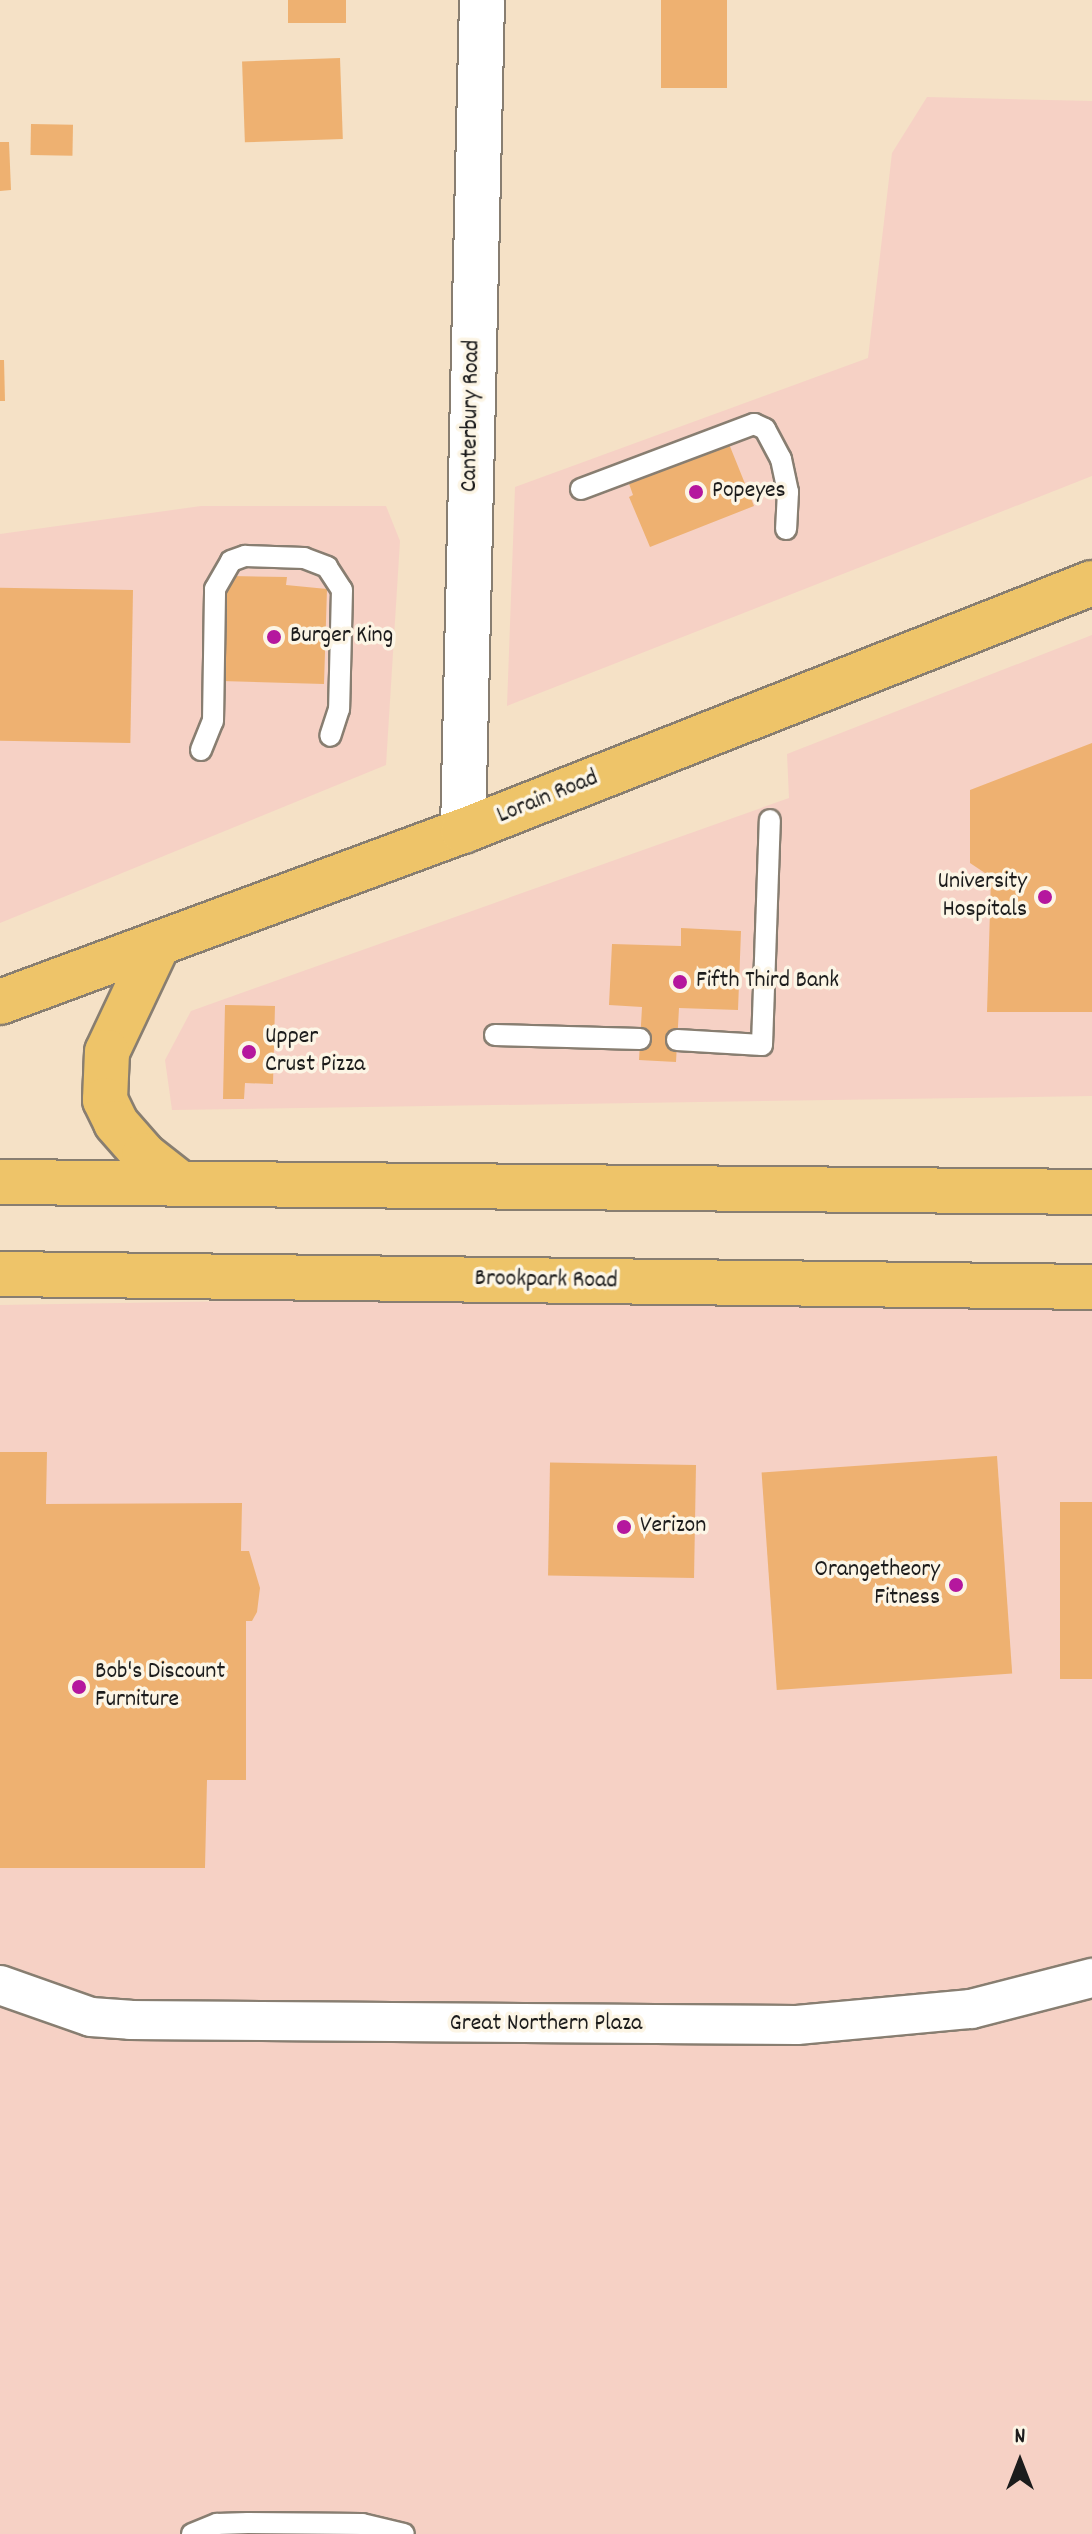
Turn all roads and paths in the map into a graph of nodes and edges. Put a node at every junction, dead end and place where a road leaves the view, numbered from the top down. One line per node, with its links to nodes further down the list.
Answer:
1 (482, 0): 8 (street, Canterbury Road)
2 (581, 489): 3 (lane)
3 (786, 529)
4 (1092, 583): 8 (main road, Lorain Road)
5 (330, 736): 6 (lane)
6 (201, 750)
7 (770, 820): 13 (lane)
8 (463, 831): 9 (main road, Lorain Road)
9 (158, 944): 10 (main road, Lorain Road); 15 (main road)
10 (0, 1002)
11 (495, 1035): 12 (lane)
12 (640, 1039)
13 (677, 1040)
14 (0, 1182): 15 (main road)
15 (181, 1184): 16 (main road)
16 (1092, 1192)
17 (0, 1274): 18 (main road, Brookpark Road)
18 (1092, 1287)
19 (1092, 1978): 20 (street, Great Northern Plaza)
20 (0, 1985)
21 (192, 2534): 22 (lane)
22 (404, 2534)

